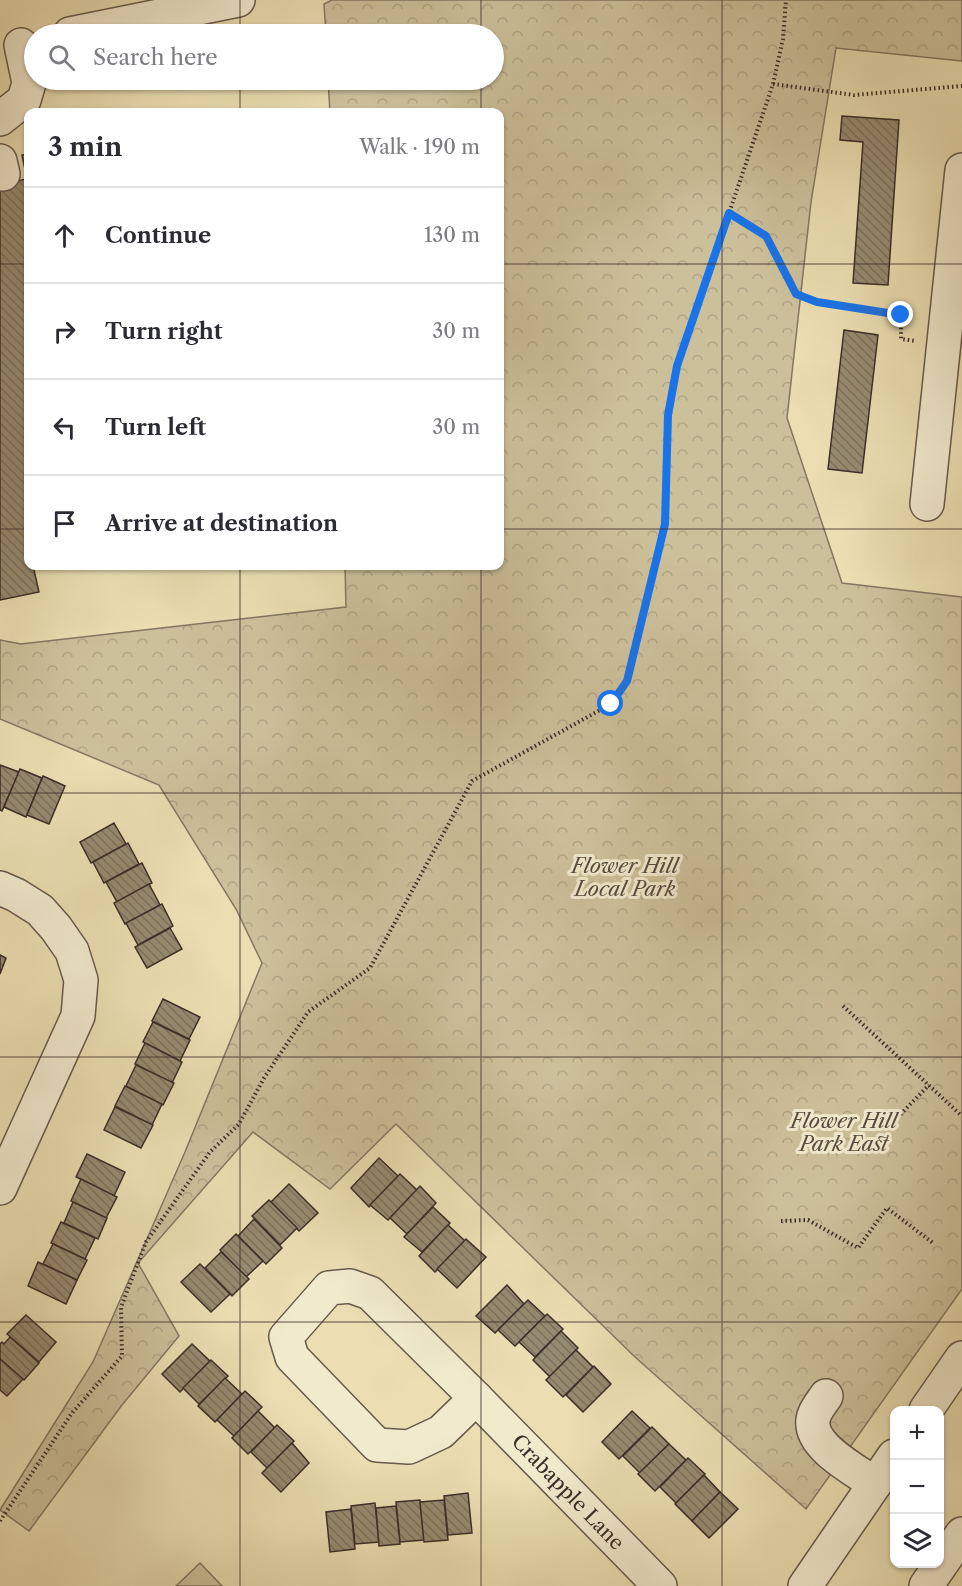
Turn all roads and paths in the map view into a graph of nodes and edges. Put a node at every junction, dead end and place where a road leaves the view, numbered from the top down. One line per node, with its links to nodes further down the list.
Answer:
1 (238, 0): 3 (street)
2 (786, 0): 6 (path)
3 (119, 24)
4 (18, 45): 5 (street)
5 (24, 66)
6 (773, 84): 7 (path); 11 (path)
7 (962, 86)
8 (27, 90): 9 (street)
9 (0, 119)
10 (962, 170): 12 (street)
11 (729, 213): 12 (path); 28 (path)
12 (951, 330): 13 (street)
13 (927, 504)
14 (0, 888): 19 (street)
15 (843, 1006): 16 (path)
16 (929, 1085): 17 (path); 18 (path)
17 (962, 1116)
18 (891, 1124)
19 (0, 1188)
20 (781, 1221): 21 (path)
21 (933, 1243)
22 (962, 1358): 25 (street)
23 (826, 1396): 27 (street)
24 (476, 1398): 24 (street, Crabapple Lane); 30 (street, Crabapple Lane)
25 (929, 1406)
26 (891, 1460): 27 (street)
27 (875, 1484): 31 (street)
28 (0, 1521)
29 (962, 1534): 32 (street)
30 (660, 1586)
31 (805, 1586)
32 (927, 1586)

